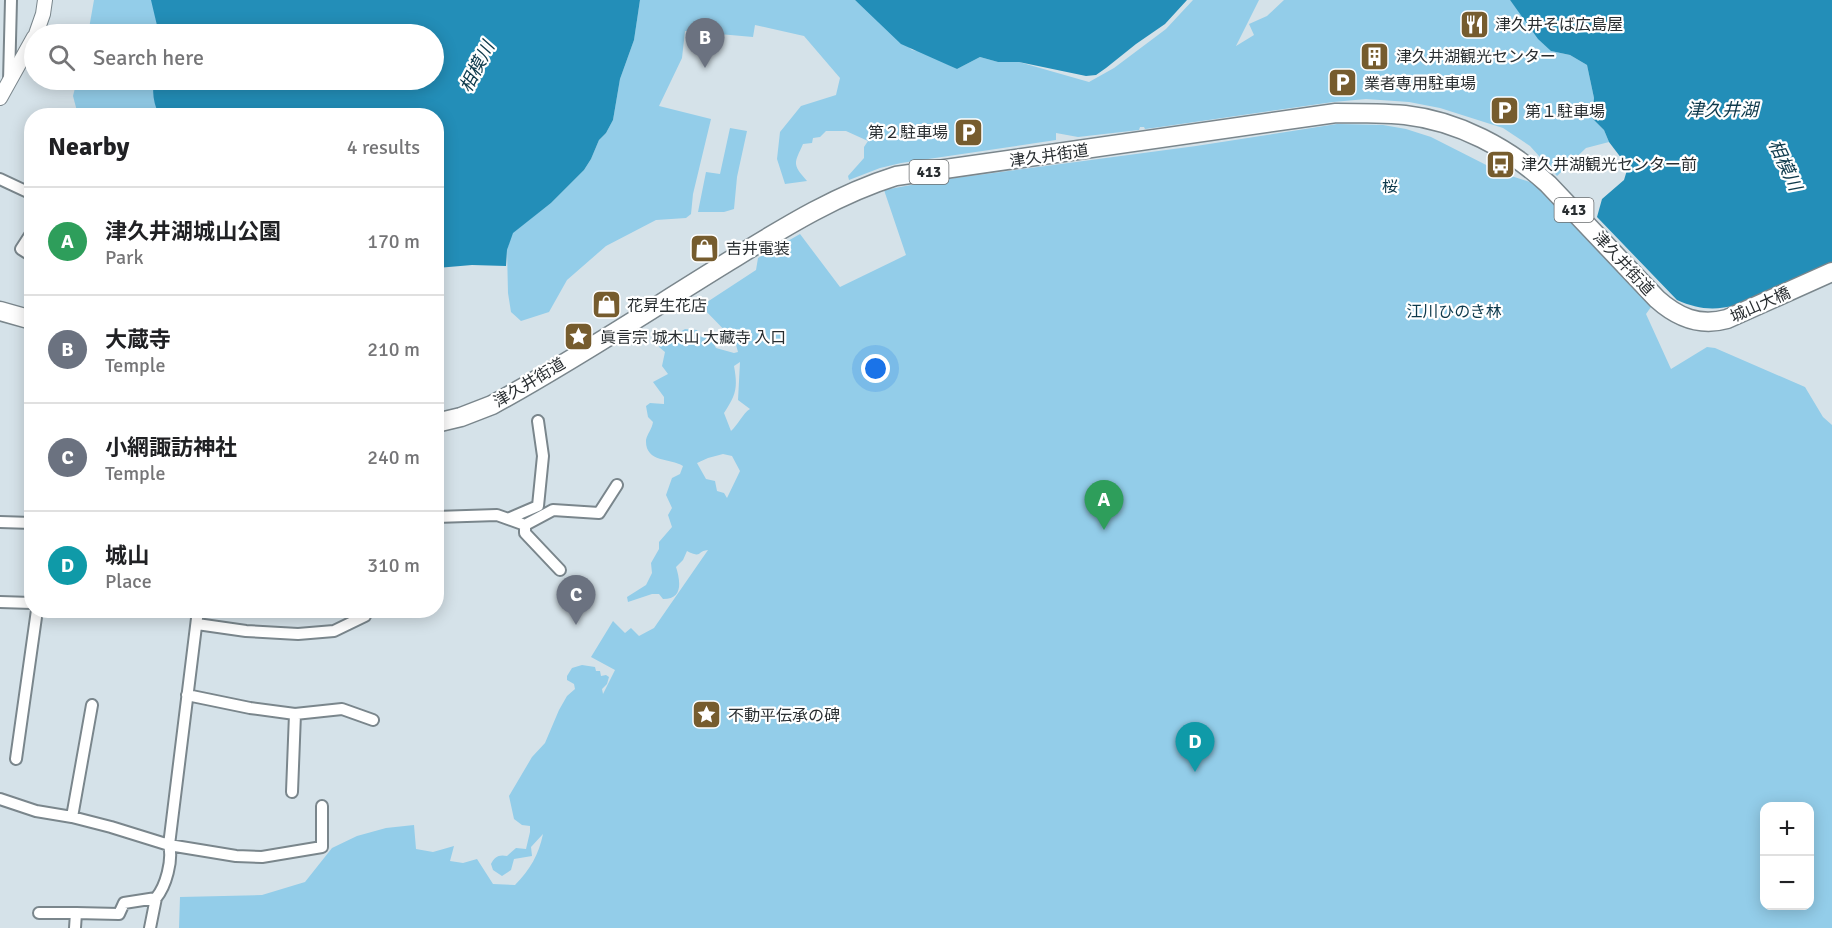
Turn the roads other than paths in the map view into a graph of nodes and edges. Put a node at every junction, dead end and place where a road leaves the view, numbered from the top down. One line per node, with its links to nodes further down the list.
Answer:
1 (11, 0): 5 (street)
2 (45, 3): 3 (main road)
3 (39, 24)
4 (24, 55): 5 (main road)
5 (9, 82): 6 (main road)
6 (0, 98)
7 (0, 179): 8 (street)
8 (24, 190)
9 (1832, 272): 10 (highway, 城山大橋 / 413)
10 (1657, 299): 13 (highway, 津久井街道 / 413)
11 (0, 311): 12 (highway)
12 (24, 318)
13 (444, 421)
14 (538, 421): 17 (street)
15 (617, 485): 20 (street)
16 (444, 517): 17 (street)
17 (510, 519): 20 (street)
18 (0, 522): 19 (street)
19 (24, 524)
20 (525, 525): 21 (street)
21 (560, 570)
22 (0, 602): 23 (street)
23 (24, 603)
24 (36, 618): 32 (street)
25 (197, 618): 27 (street)
26 (361, 618): 27 (street)
27 (197, 624): 28 (street)
28 (187, 695): 30 (street); 37 (street)
29 (92, 705): 36 (street)
30 (295, 714): 31 (street); 33 (street)
31 (373, 720)
32 (16, 759)
33 (292, 792)
34 (0, 799): 36 (street)
35 (322, 806): 37 (street)
36 (72, 817): 37 (street)
37 (169, 845): 38 (street)
38 (156, 898): 40 (street); 42 (street)
39 (39, 913): 40 (street)
40 (76, 913): 41 (street)
41 (75, 928)
42 (150, 928)

